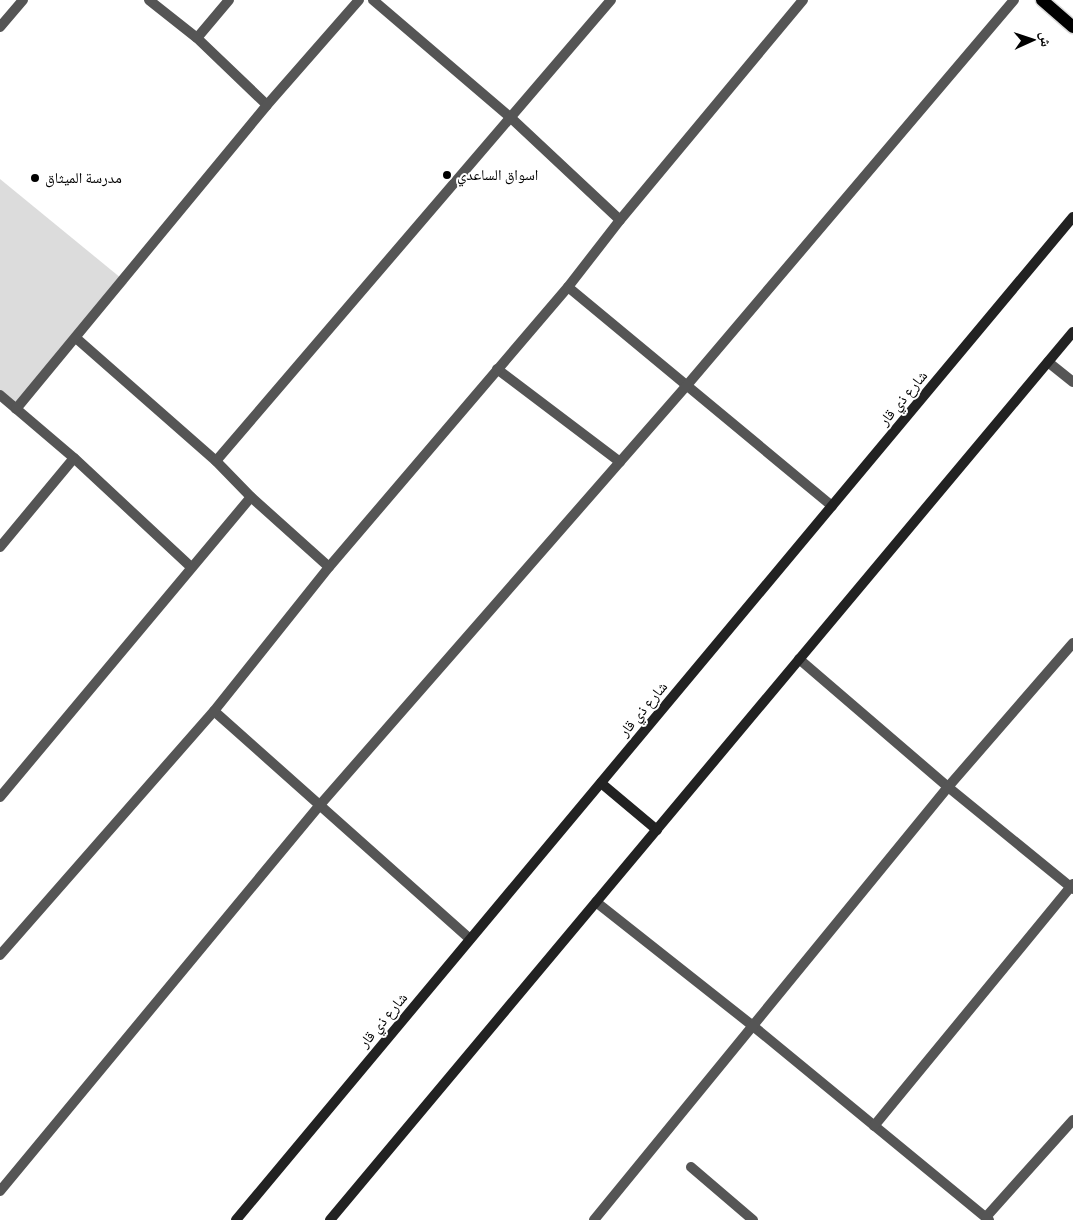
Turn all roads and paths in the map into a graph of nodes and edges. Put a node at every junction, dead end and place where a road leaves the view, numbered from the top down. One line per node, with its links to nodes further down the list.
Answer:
1 (149, 0): 12 (street)
2 (229, 0): 12 (street)
3 (359, 0): 13 (street)
4 (373, 0): 14 (street)
5 (611, 0): 14 (street)
6 (803, 0): 16 (street)
7 (1014, 0): 23 (street)
8 (1042, 0): 11 (main road)
9 (17, 2): 10 (street)
10 (0, 27)
11 (1073, 28)
12 (197, 38): 13 (street)
13 (267, 105): 19 (street)
14 (511, 118): 16 (street); 27 (street)
15 (1073, 217): 30 (street, شارع ذي قار)
16 (620, 220): 17 (street)
17 (568, 287): 21 (street); 23 (street)
18 (1073, 332): 20 (street)
19 (76, 338): 25 (street); 27 (street)
20 (1048, 362): 22 (street); 35 (street)
21 (497, 369): 28 (street); 33 (street)
22 (1073, 382)
23 (688, 384): 28 (street); 30 (street)
24 (0, 395): 25 (street)
25 (16, 408): 26 (street)
26 (74, 458): 31 (street); 32 (street)
27 (216, 461): 29 (street)
28 (620, 462): 40 (street)
29 (251, 497): 32 (street); 33 (street)
30 (832, 506): 37 (street, شارع ذي قار)
31 (0, 547)
32 (192, 567): 39 (street)
33 (329, 567): 36 (street)
34 (1073, 643): 38 (street)
35 (799, 659): 38 (street); 41 (street)
36 (214, 711): 40 (street); 45 (street)
37 (601, 783): 41 (street); 44 (street, شارع ذي قار)
38 (948, 787): 42 (street); 46 (street)
39 (0, 797)
40 (319, 806): 44 (street); 50 (street)
41 (657, 830): 43 (street)
42 (1072, 886): 48 (street)
43 (596, 902): 46 (street); 53 (street)
44 (470, 940): 52 (street, شارع ذي قار)
45 (0, 955)
46 (754, 1026): 48 (street); 54 (street)
47 (1073, 1120): 51 (street)
48 (874, 1126): 51 (street)
49 (691, 1167): 55 (street)
50 (0, 1190)
51 (987, 1218)
52 (236, 1220)
53 (330, 1220)
54 (594, 1220)
55 (753, 1220)

